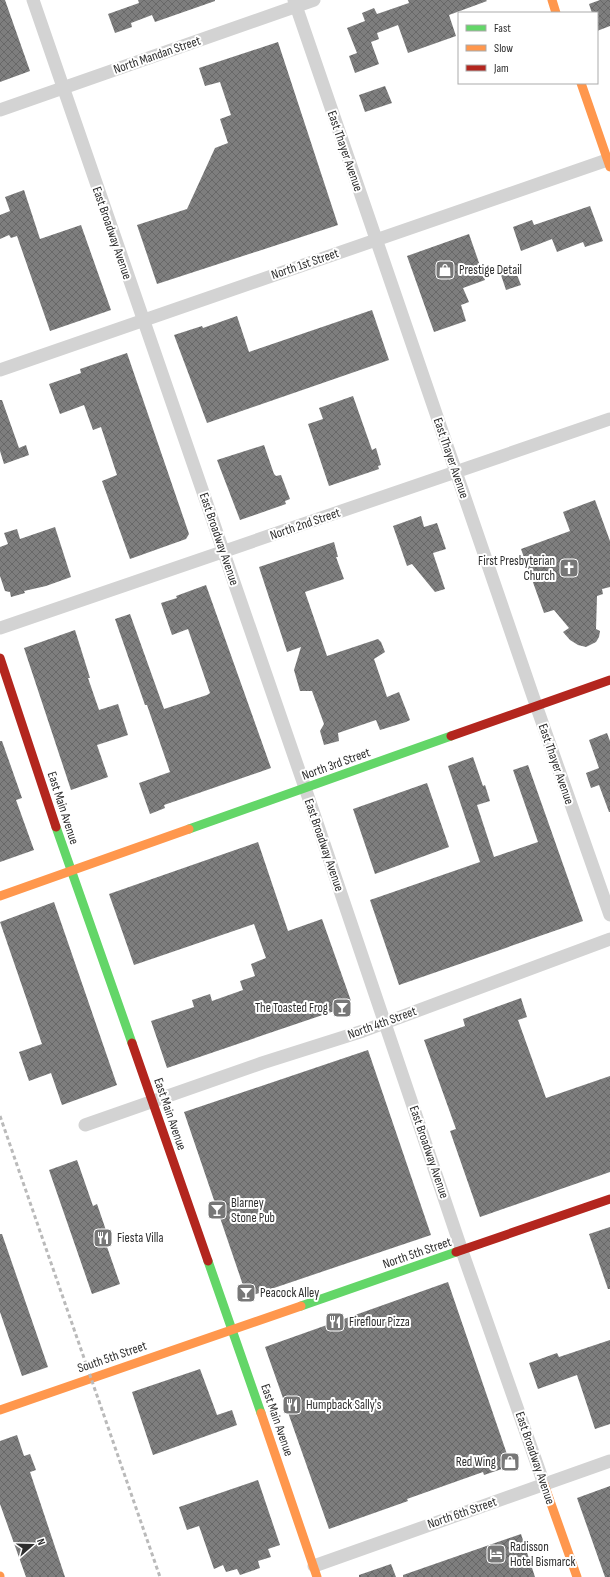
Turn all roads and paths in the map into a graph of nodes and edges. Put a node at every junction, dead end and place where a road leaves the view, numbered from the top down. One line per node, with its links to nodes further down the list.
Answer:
1 (33, 0): 7 (street, East Broadway Avenue)
2 (314, 0): 4 (street, North Mandan Street)
3 (552, 0): 5 (street)
4 (295, 3): 7 (street, North Mandan Street); 10 (street, East Thayer Avenue)
5 (556, 12)
6 (581, 84): 9 (street)
7 (62, 88): 8 (street, North Mandan Street); 11 (street, East Broadway Avenue)
8 (0, 110)
9 (609, 162): 10 (street, North 1st Street)
10 (376, 240): 11 (street, North 1st Street); 14 (street, East Thayer Avenue)
11 (143, 320): 12 (street, North 1st Street); 15 (street, East Broadway Avenue)
12 (0, 370)
13 (610, 419): 14 (street, North 2nd Street)
14 (456, 472): 15 (street, North 2nd Street); 19 (street, East Thayer Avenue)
15 (223, 553): 16 (street, North 2nd Street); 20 (street, East Broadway Avenue)
16 (0, 628)
17 (0, 658): 21 (street, East Main Avenue)
18 (610, 680): 19 (street, North 3rd Street)
19 (536, 705): 20 (street, North 3rd Street); 23 (street, East Thayer Avenue)
20 (305, 789): 21 (street, North 3rd Street); 25 (street, East Broadway Avenue)
21 (71, 871): 22 (street, North 3rd Street); 26 (street, East Main Avenue)
22 (0, 896)
23 (610, 914)
24 (610, 939): 25 (street, North 4th Street)
25 (384, 1023): 26 (street, North 4th Street); 29 (street, East Broadway Avenue)
26 (152, 1102): 27 (street, North 4th Street); 30 (street, East Main Avenue)
27 (85, 1125)
28 (610, 1199): 29 (street, North 5th Street)
29 (462, 1251): 30 (street, North 5th Street); 33 (street, East Broadway Avenue)
30 (232, 1330): 31 (street, South 5th Street); 34 (street, East Main Avenue)
31 (0, 1410)
32 (610, 1461): 33 (street, North 6th Street)
33 (544, 1484): 34 (street, North 6th Street); 35 (street, East Broadway Avenue)
34 (315, 1571)
35 (576, 1577)

